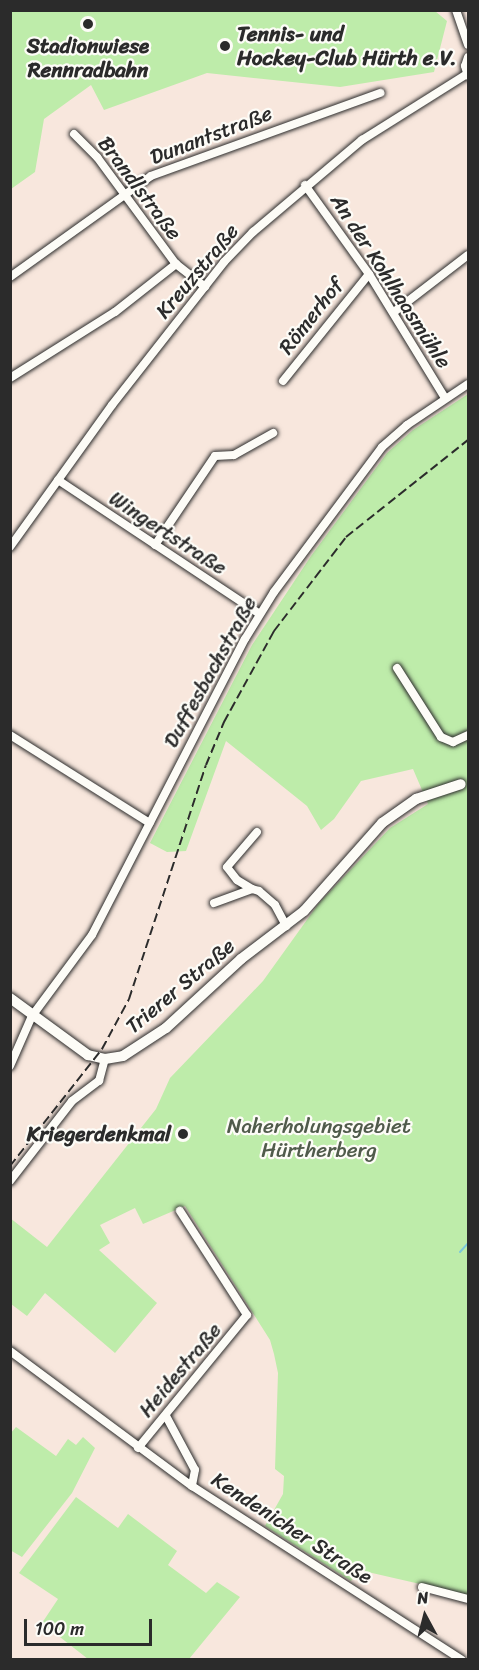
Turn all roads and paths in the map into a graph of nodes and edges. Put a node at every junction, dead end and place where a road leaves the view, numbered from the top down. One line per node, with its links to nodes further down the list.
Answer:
1 (456, 10): 2 (street)
2 (468, 45)
3 (468, 57): 4 (street)
4 (468, 75): 7 (street, Kreuzstraße)
5 (380, 93): 8 (street, Dunantstraße)
6 (74, 134): 8 (street, Brandlstraße)
7 (305, 185): 11 (street, An der Kohlhaasmühle); 13 (street, Kreuzstraße)
8 (127, 195): 10 (street, Brandlstraße); 12 (street, Dunantstraße)
9 (468, 255): 14 (street)
10 (176, 264): 13 (street, Brandlstraße); 15 (street)
11 (369, 274): 14 (street, An der Kohlhaasmühle); 16 (street, Römerhof)
12 (10, 277)
13 (205, 287): 20 (street, Kreuzstraße)
14 (394, 312): 18 (street, An der Kohlhaasmühle)
15 (10, 378)
16 (283, 381)
17 (468, 384): 18 (street, Duffesbachstraße)
18 (446, 398): 23 (street, Duffesbachstraße)
19 (273, 433): 21 (street)
20 (58, 480): 21 (street, Wingertstraße); 22 (street, Kreuzstraße)
21 (155, 545): 23 (street, Wingertstraße)
22 (10, 547)
23 (260, 614): 28 (street, Duffesbachstraße)
24 (398, 668): 26 (street)
25 (10, 735): 28 (street)
26 (468, 735)
27 (465, 783): 32 (street, Trierer Straße)
28 (150, 824): 34 (street, Duffesbachstraße)
29 (257, 832): 30 (street)
30 (252, 889): 31 (street); 32 (street)
31 (214, 903)
32 (286, 926): 35 (street, Trierer Straße)
33 (10, 998): 34 (street)
34 (32, 1016): 35 (street); 36 (street, Duffesbachstraße)
35 (105, 1059): 37 (street)
36 (10, 1066)
37 (10, 1181)
38 (180, 1211): 40 (street, Heidestraße)
39 (10, 1351): 41 (street, Kendenicher Straße)
40 (166, 1416): 41 (street, Heidestraße); 42 (street, Kendenicher Straße)
41 (138, 1448): 42 (street, Kendenicher Straße)
42 (192, 1486): 45 (street, Kendenicher Straße)
43 (422, 1587): 44 (street)
44 (468, 1599)
45 (462, 1659)

